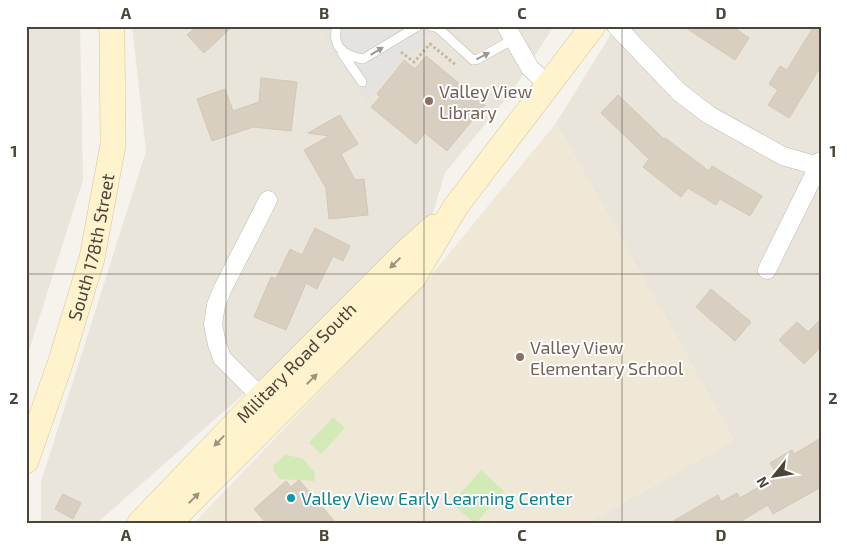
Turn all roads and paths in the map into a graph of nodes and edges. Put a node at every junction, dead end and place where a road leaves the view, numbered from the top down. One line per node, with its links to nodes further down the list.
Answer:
1 (111, 26): 19 (main road, South 178th Street)
2 (337, 26): 8 (lane)
3 (418, 26): 8 (lane, one-way to 3)
4 (593, 26): 14 (main road, Military Road South)
5 (616, 26): 15 (street)
6 (435, 27): 7 (lane, one-way to 7)
7 (510, 33): 14 (street)
8 (341, 51): 13 (lane)
9 (401, 52): 10 (path)
10 (414, 62): 11 (path); 12 (path)
11 (456, 65)
12 (412, 66)
13 (362, 82)
14 (548, 85): 18 (main road, Military Road South)
15 (820, 164): 17 (street)
16 (268, 200): 18 (street)
17 (767, 270)
18 (270, 405): 20 (main road, Military Road South, one-way to 20); 21 (main road, Military Road South, one-way to 18)
19 (26, 461)
20 (140, 523)
21 (169, 523)

